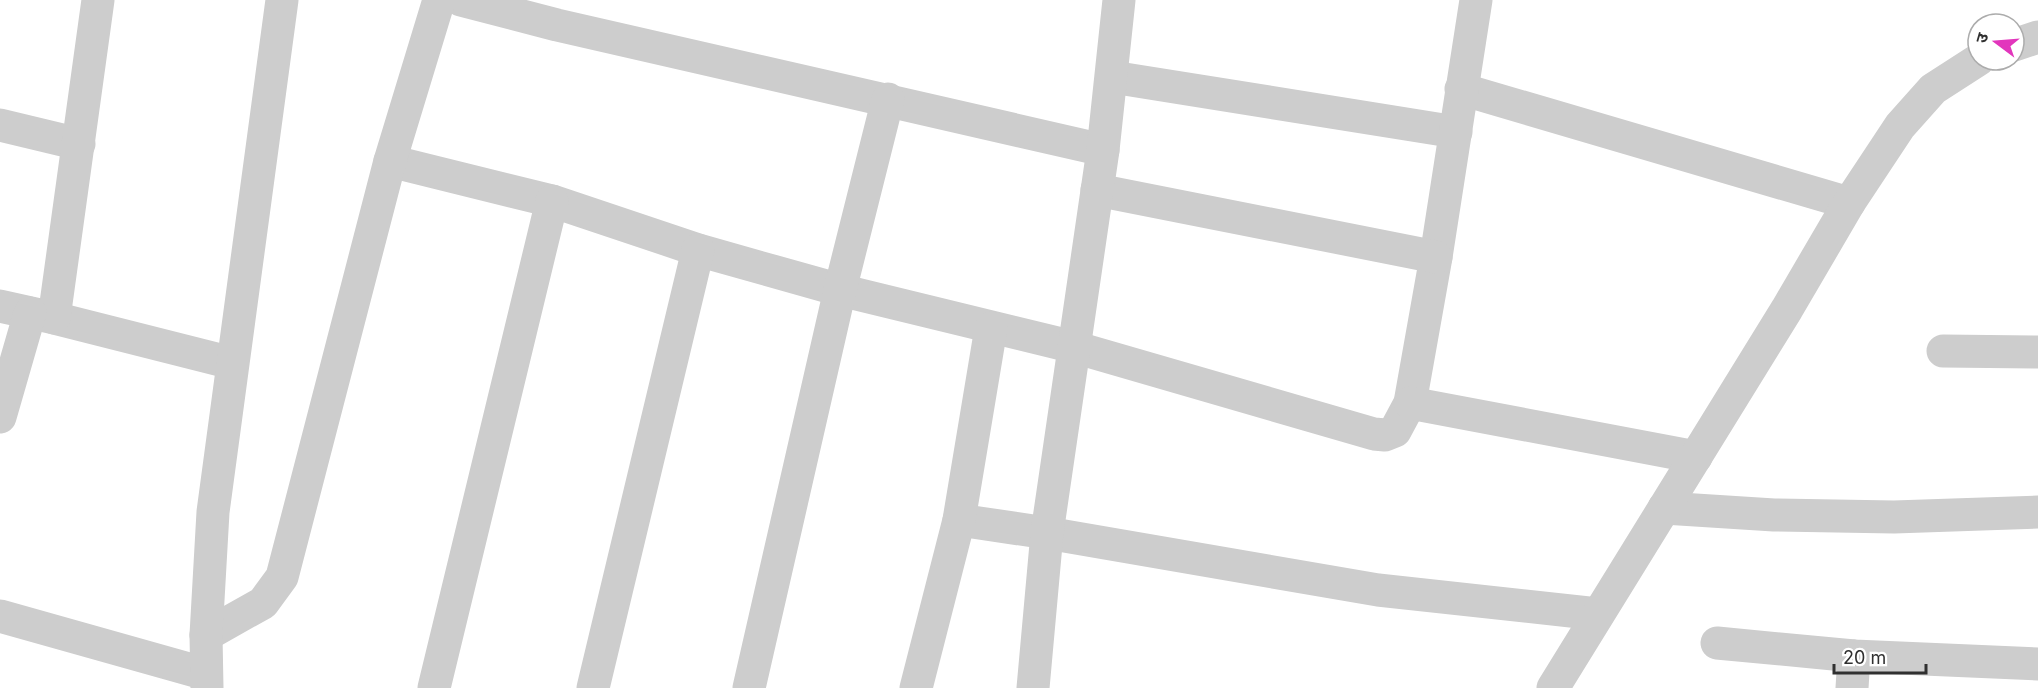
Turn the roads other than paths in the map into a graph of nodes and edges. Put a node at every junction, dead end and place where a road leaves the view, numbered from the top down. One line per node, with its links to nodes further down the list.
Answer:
1 (98, 0): 14 (street)
2 (282, 0): 28 (street)
3 (439, 0): 16 (street)
4 (461, 0): 7 (street)
5 (1119, 0): 9 (street)
6 (1476, 0): 10 (street)
7 (559, 12): 11 (street)
8 (1966, 67): 19 (street)
9 (1112, 77): 13 (street); 15 (street)
10 (1461, 89): 13 (street); 19 (street)
11 (888, 99): 15 (street); 22 (street)
12 (0, 125): 14 (street)
13 (1456, 132): 21 (street)
14 (79, 144): 23 (street)
15 (1103, 150): 17 (street)
16 (390, 161): 18 (street); 38 (street)
17 (1097, 190): 21 (street); 25 (street)
18 (552, 201): 20 (street); 43 (street)
19 (1848, 203): 31 (street)
20 (698, 250): 22 (street); 44 (street)
21 (1436, 257): 29 (street)
22 (840, 290): 24 (street); 45 (street)
23 (28, 312): 28 (street); 30 (street)
24 (991, 328): 25 (street); 34 (street)
25 (1074, 347): 29 (street); 35 (street)
26 (1943, 351): 27 (street)
27 (2038, 352)
28 (232, 363): 38 (street)
29 (1410, 404): 31 (street)
30 (0, 417)
31 (1696, 457): 32 (street)
32 (1664, 508): 33 (street); 36 (street)
33 (2038, 512)
34 (959, 520): 35 (street); 46 (street)
35 (1047, 533): 36 (street); 47 (street)
36 (1598, 614): 48 (street)
37 (0, 616): 42 (street)
38 (206, 635): 42 (street)
39 (1718, 643): 41 (street)
40 (2038, 664): 41 (street)
41 (1853, 672)
42 (207, 681)
43 (434, 688)
44 (593, 688)
45 (749, 688)
46 (916, 688)
47 (1033, 688)
48 (1553, 688)

